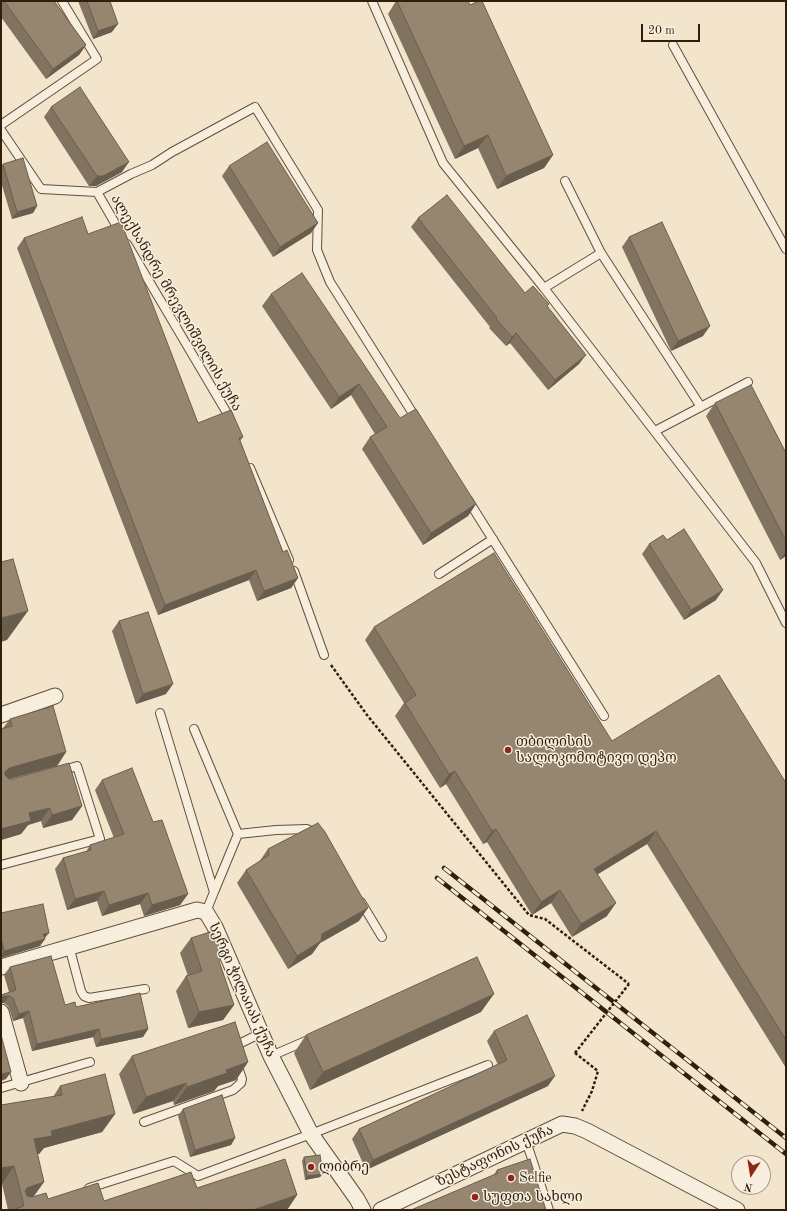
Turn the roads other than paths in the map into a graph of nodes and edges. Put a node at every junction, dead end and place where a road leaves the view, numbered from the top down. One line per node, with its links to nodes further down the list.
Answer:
1 (62, 1): 4 (lane)
2 (372, 1): 10 (lane)
3 (673, 45): 8 (lane)
4 (1, 125)
5 (1, 130): 7 (lane, ალექსანდრე მრევლიშვილის ქუჩა)
6 (565, 181): 9 (lane)
7 (97, 192): 13 (lane, ალექსანდრე მრევლიშვილის ქუჩა); 14 (lane)
8 (786, 249)
9 (601, 253): 10 (lane); 12 (lane)
10 (544, 288): 15 (lane)
11 (748, 382): 12 (lane)
12 (701, 407): 15 (lane)
13 (233, 427)
14 (422, 427)
15 (655, 431): 20 (lane)
16 (248, 463): 21 (lane)
17 (463, 493): 18 (lane)
18 (493, 539): 19 (lane); 25 (lane)
19 (439, 574)
20 (786, 623)
21 (324, 655)
22 (55, 696): 24 (street)
23 (160, 713): 31 (lane)
24 (1, 715)
25 (604, 716)
26 (194, 728): 28 (lane)
27 (54, 772): 30 (lane)
28 (238, 834): 29 (lane); 31 (lane)
29 (321, 843)
30 (1, 865)
31 (214, 892): 33 (lane)
32 (358, 898): 34 (lane)
33 (206, 912): 35 (street, სერგი ჭილაიას ქუჩა); 39 (street, სერგი ჭილაიას ქუჩა)
34 (382, 937)
35 (69, 946): 36 (street, სერგი ჭილაიას ქუჩა); 37 (lane)
36 (1, 966)
37 (144, 989)
38 (1, 1012): 44 (street)
39 (261, 1033): 41 (street, სერგი ჭილაიას ქუჩა); 46 (lane)
40 (315, 1037): 41 (lane)
41 (271, 1056): 47 (street, სერგი ჭილაიას ქუჩა)
42 (90, 1062): 44 (lane)
43 (488, 1065): 47 (lane)
44 (21, 1083): 45 (lane)
45 (1, 1088)
46 (144, 1122)
47 (311, 1134): 49 (lane); 50 (street, სერგი ჭილაიას ქუჩა)
48 (526, 1140): 51 (street, ზესტაფონის ქუჩა); 52 (lane); 53 (street, ზესტაფონის ქუჩა)
49 (78, 1191)
50 (363, 1210)
51 (381, 1210)
52 (549, 1210)
53 (737, 1210)

